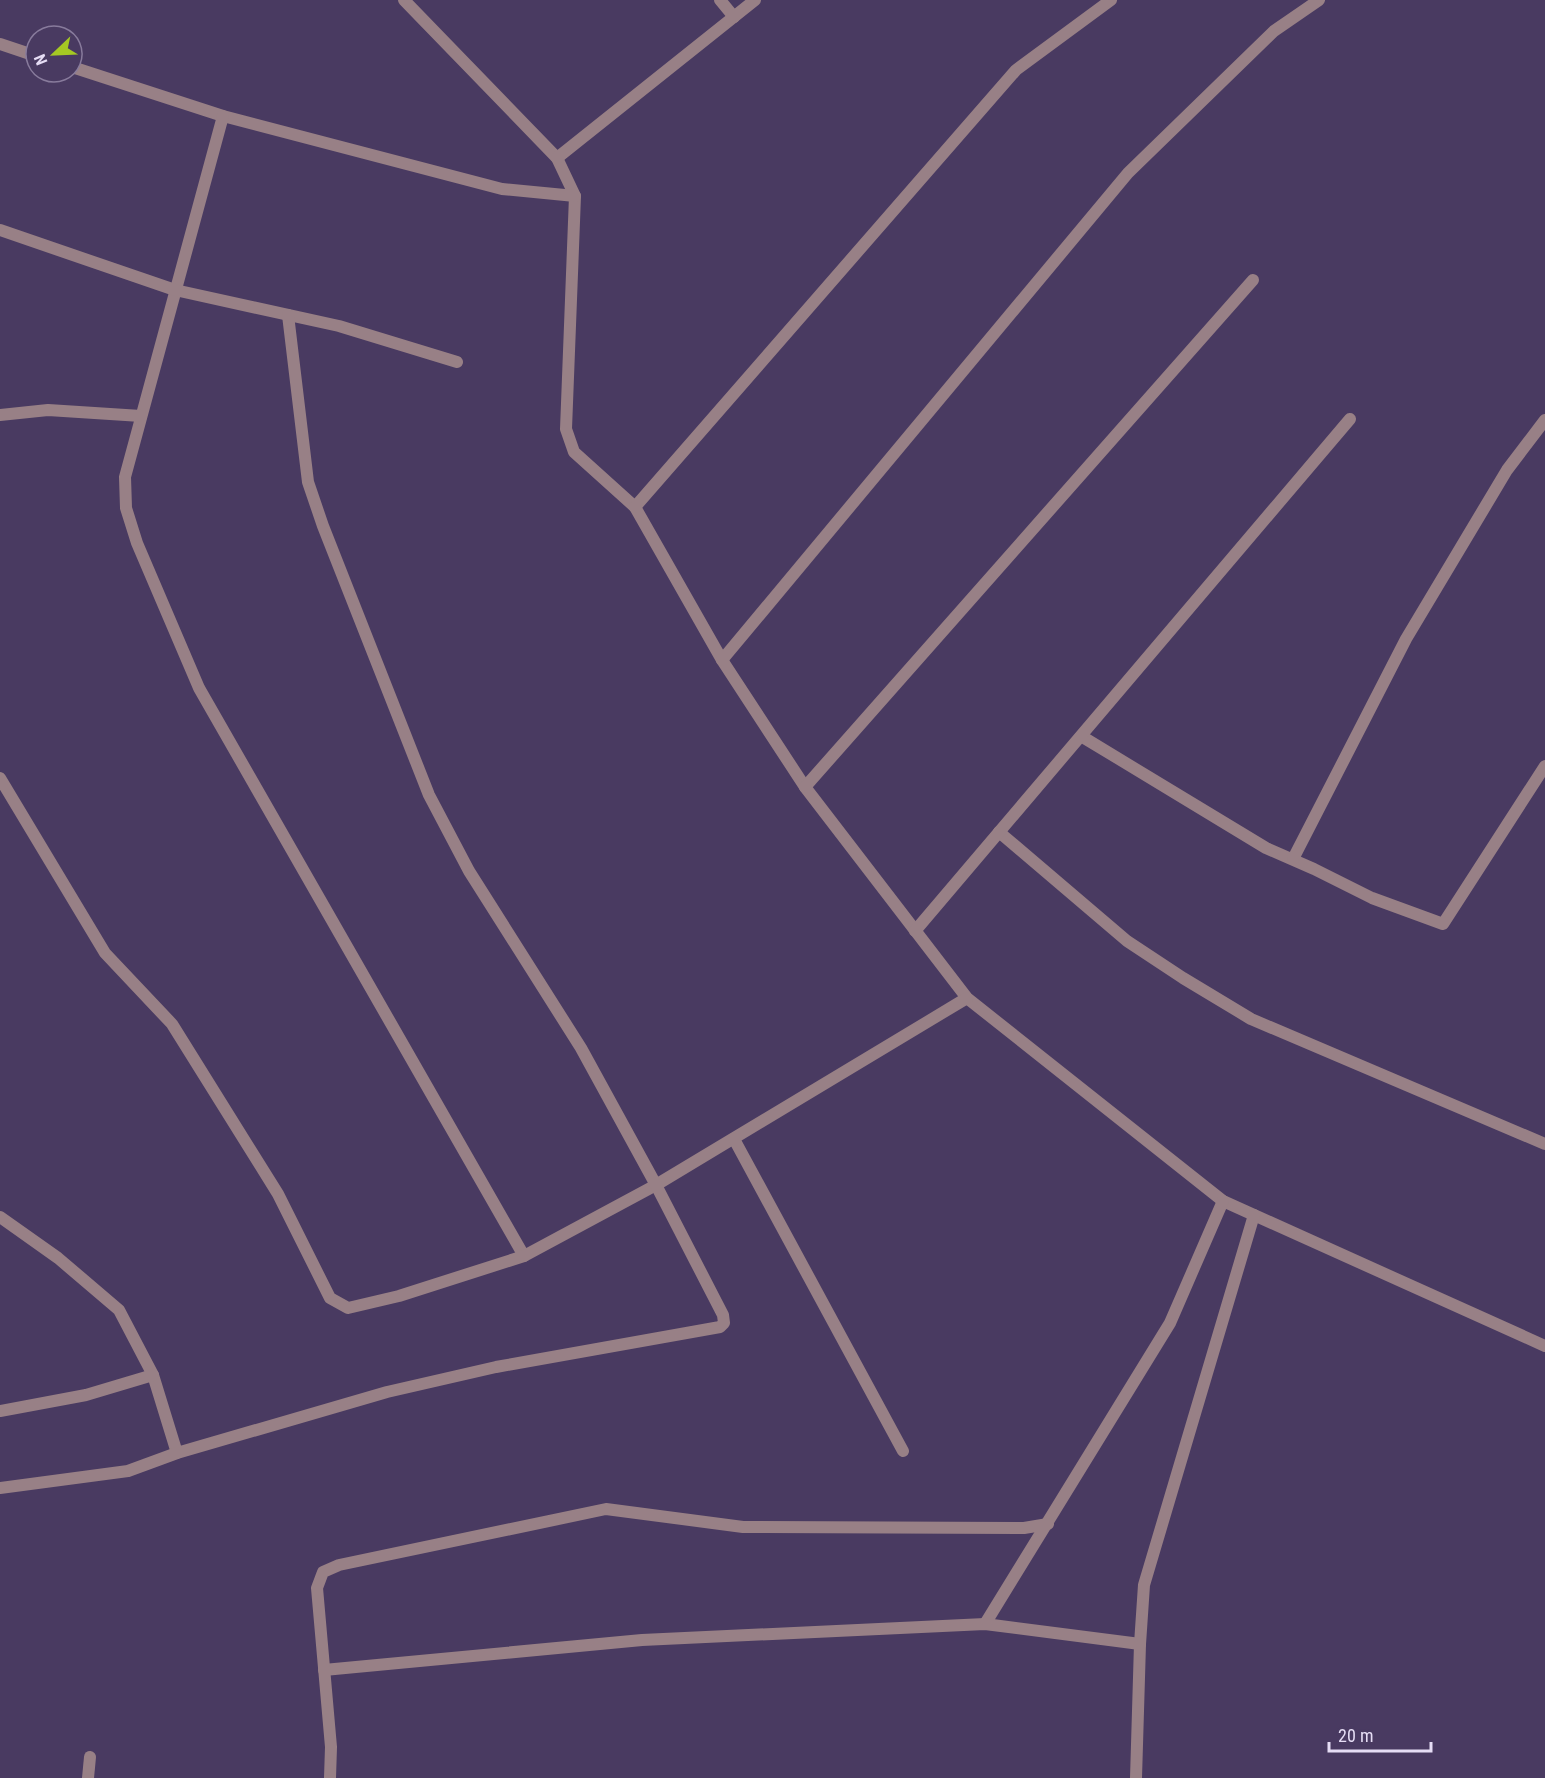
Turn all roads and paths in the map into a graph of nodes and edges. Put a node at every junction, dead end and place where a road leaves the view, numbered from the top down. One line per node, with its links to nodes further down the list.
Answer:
1 (720, 0): 6 (street)
2 (755, 0): 6 (street)
3 (1111, 0): 22 (street)
4 (1319, 0): 23 (street)
5 (412, 2): 11 (street)
6 (734, 17): 11 (street)
7 (0, 44): 8 (street)
8 (24, 52)
9 (84, 71): 10 (street)
10 (223, 116): 12 (street); 15 (street)
11 (557, 158): 12 (street)
12 (575, 196): 22 (street)
13 (0, 230): 15 (street)
14 (1253, 280): 27 (street)
15 (175, 290): 16 (street); 19 (street)
16 (288, 315): 17 (street); 34 (street)
17 (457, 362)
18 (0, 415): 19 (street)
19 (141, 416): 38 (street)
20 (1350, 419): 24 (street)
21 (1545, 420): 29 (street)
22 (635, 507): 23 (street)
23 (722, 660): 27 (street)
24 (1081, 736): 28 (street); 29 (street)
25 (1545, 766): 29 (street)
26 (0, 778): 38 (street)
27 (805, 787): 30 (street)
28 (999, 832): 30 (street); 33 (street)
29 (1293, 859)
30 (915, 931): 31 (street)
31 (967, 998): 32 (street); 35 (street)
32 (734, 1139): 34 (street); 42 (street)
33 (1545, 1144)
34 (656, 1185): 38 (street); 43 (street)
35 (1223, 1201): 36 (street); 45 (street)
36 (1254, 1215): 39 (street); 47 (street)
37 (0, 1217): 40 (street)
38 (524, 1256)
39 (1545, 1346)
40 (153, 1376): 41 (street); 43 (street)
41 (0, 1411)
42 (903, 1451)
43 (177, 1453): 44 (street)
44 (0, 1488)
45 (1048, 1524): 46 (street); 48 (street)
46 (985, 1624): 47 (street); 48 (street)
47 (1140, 1644): 52 (street)
48 (324, 1670): 51 (street)
49 (90, 1757): 50 (street)
50 (88, 1778)
51 (330, 1778)
52 (1136, 1778)

